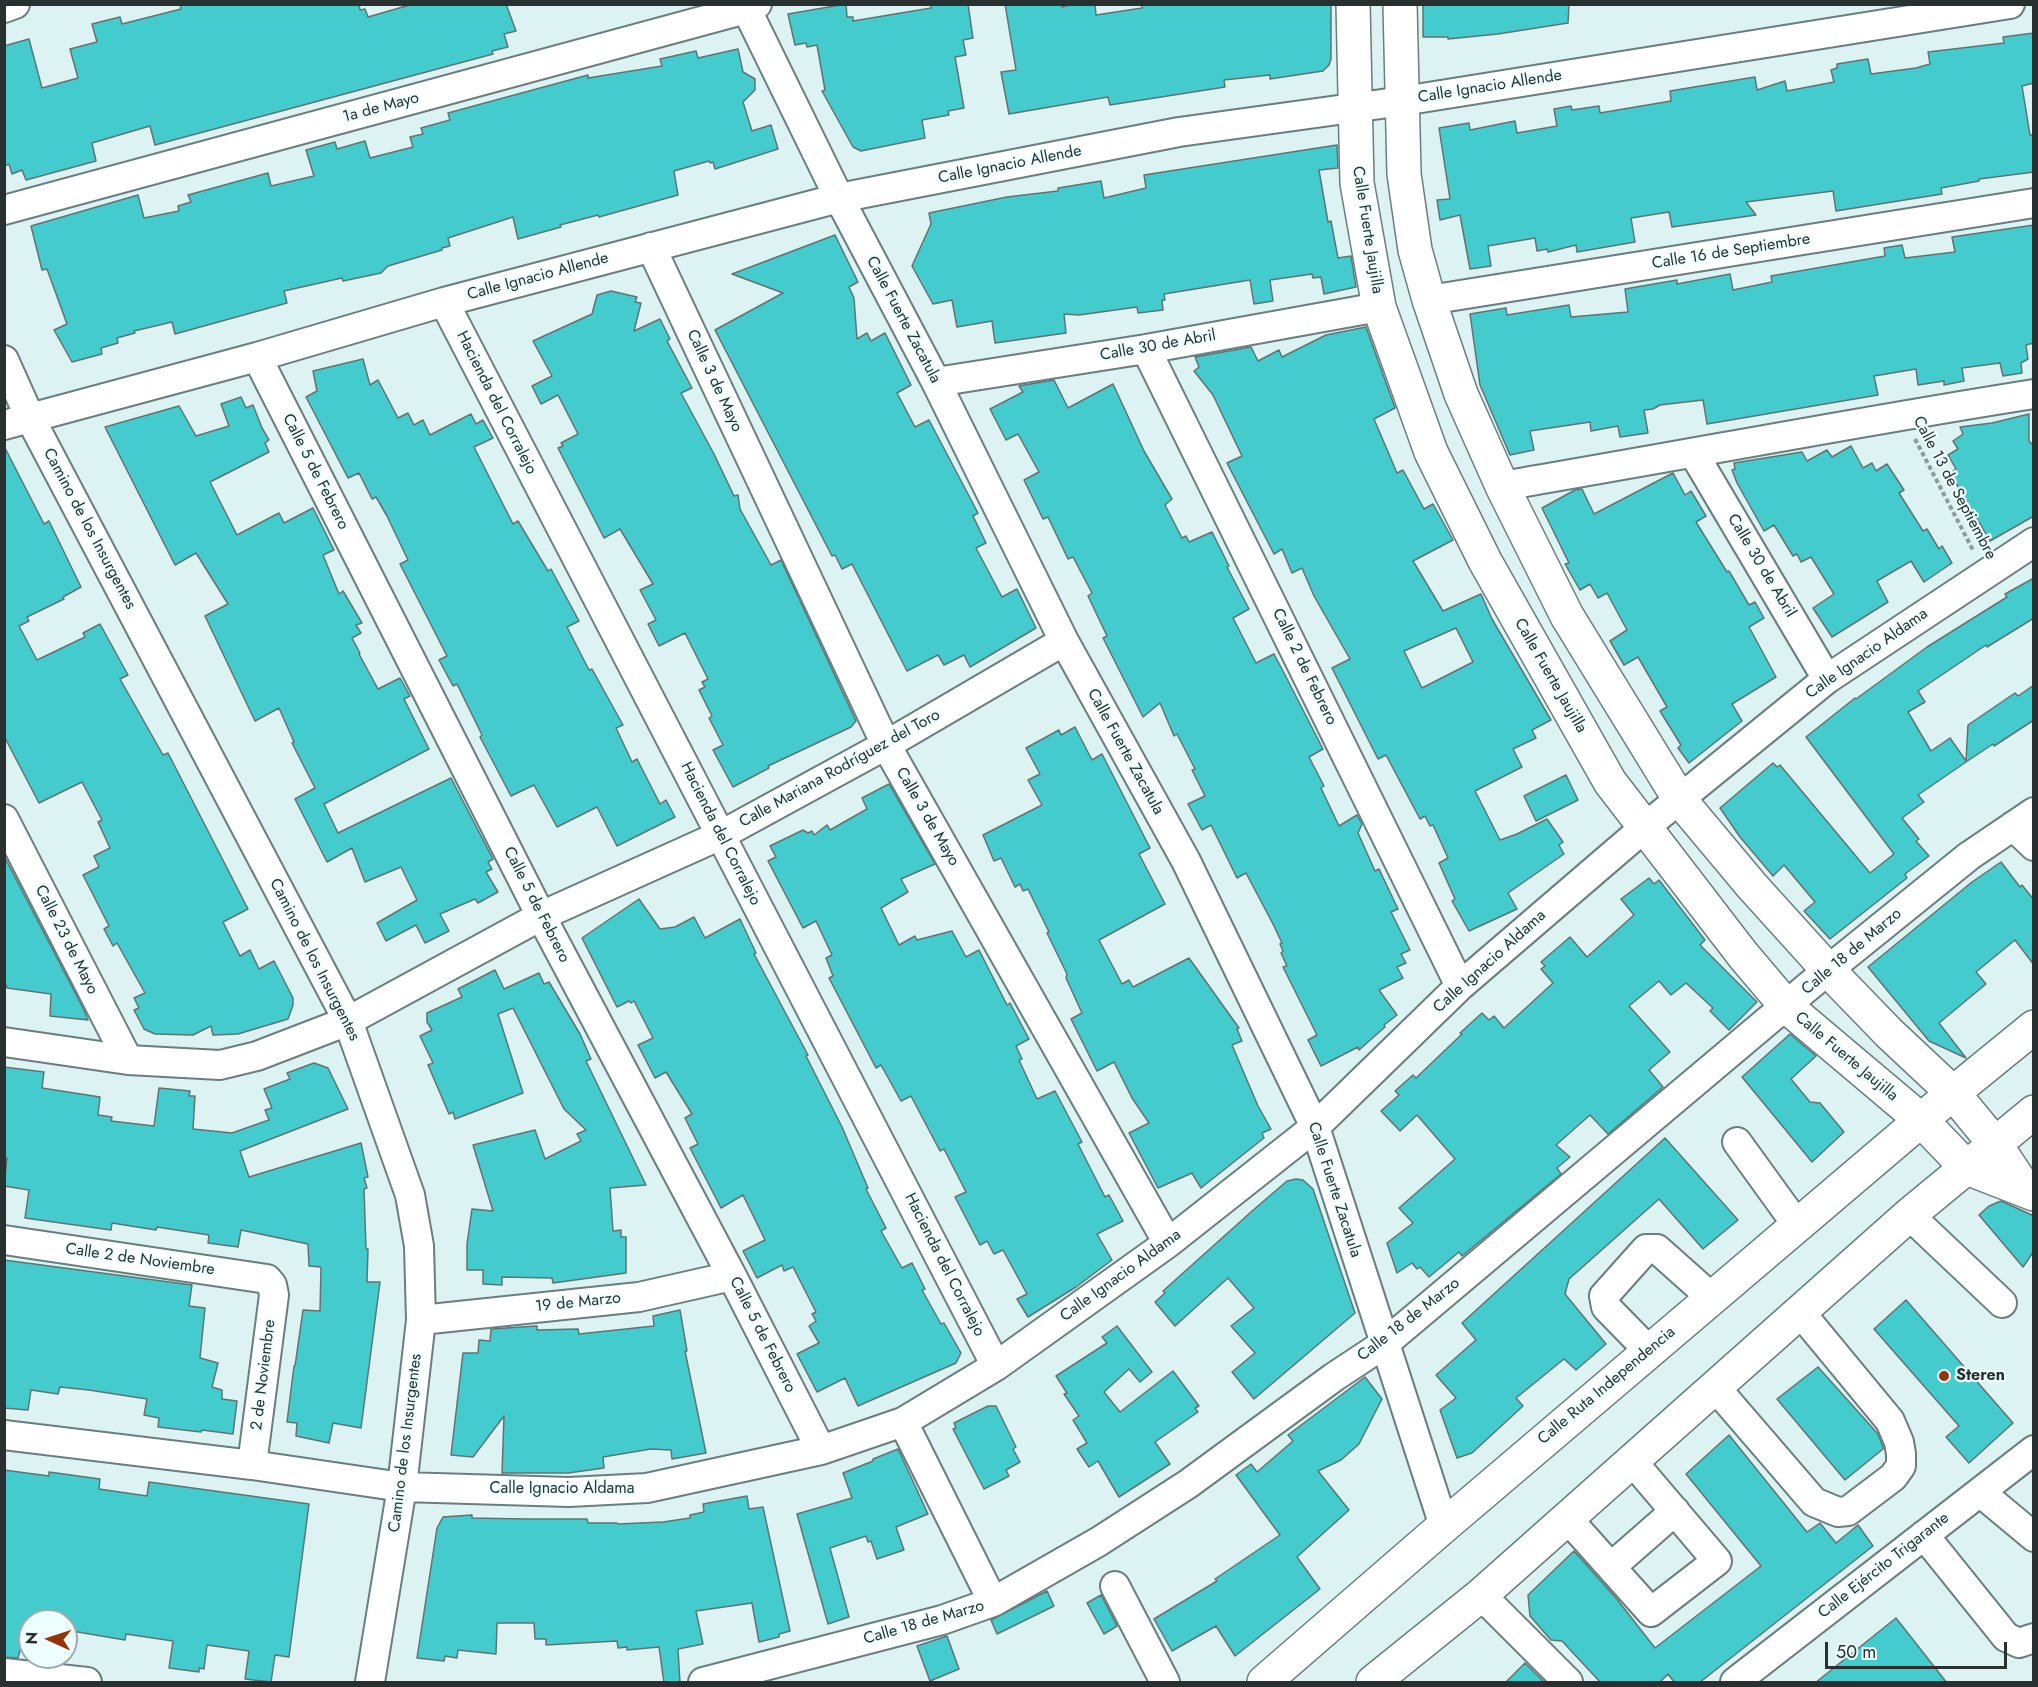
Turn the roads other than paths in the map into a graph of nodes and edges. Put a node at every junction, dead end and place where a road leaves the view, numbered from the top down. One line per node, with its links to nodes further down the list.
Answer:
1 (15, 4): 6 (street)
2 (1353, 4): 8 (main road, Calle Fuerte Jaujilla)
3 (1400, 4): 7 (main road, Calle Fuerte Jaujilla)
4 (2010, 4): 7 (street, Calle Ignacio Allende)
5 (749, 6): 9 (street, Calle Fuerte Zacatula); 11 (street, 1a de Mayo)
6 (4, 8)
7 (1403, 101): 8 (street, Calle Ignacio Allende); 13 (main road, Calle Fuerte Jaujilla)
8 (1354, 107): 9 (street, Calle Ignacio Allende); 15 (main road, Calle Fuerte Jaujilla)
9 (839, 198): 12 (street, Calle Ignacio Allende); 19 (street, Calle Fuerte Zacatula)
10 (2034, 203): 13 (street, Calle 16 de Septiembre)
11 (4, 210)
12 (651, 247): 14 (street, Calle Ignacio Allende); 27 (street, Calle 3 de Mayo)
13 (1429, 300): 23 (main road, Calle Fuerte Jaujilla)
14 (444, 302): 17 (street, Calle Ignacio Allende); 32 (street, Hacienda del Corralejo)
15 (1379, 307): 16 (street, Calle 30 de Abril); 31 (main road, Calle Fuerte Jaujilla)
16 (1146, 349): 19 (street, Calle 30 de Abril); 36 (street, Calle 2 de Febrero)
17 (257, 357): 21 (street, Calle Ignacio Allende); 34 (street, Calle 5 de Febrero)
18 (4, 360): 21 (street, Camino de los Insurgentes)
19 (936, 382): 25 (street, Calle Fuerte Zacatula)
20 (2034, 394): 22 (street)
21 (17, 422): 38 (street, Camino de los Insurgentes)
22 (1694, 454): 23 (street); 26 (street, Calle 30 de Abril)
23 (1502, 486): 28 (main road, Calle Fuerte Jaujilla)
24 (2034, 542): 26 (street, Calle Ignacio Aldama)
25 (1064, 641): 27 (street, Calle Mariana Rodríguez del Toro); 45 (street, Calle Fuerte Zacatula)
26 (1827, 679): 28 (street, Calle Ignacio Aldama)
27 (886, 745): 32 (street, Calle Mariana Rodríguez del Toro); 53 (street, Calle 3 de Mayo)
28 (1680, 800): 31 (street, Calle Ignacio Aldama); 35 (main road, Calle Fuerte Jaujilla)
29 (4, 819): 41 (street, Calle 23 de Mayo)
30 (2023, 819): 33 (street); 35 (street, Calle 18 de Marzo)
31 (1644, 828): 36 (street, Calle Ignacio Aldama); 37 (main road, Calle Fuerte Jaujilla)
32 (721, 835): 34 (street, Calle Mariana Rodríguez del Toro); 62 (street, Hacienda del Corralejo)
33 (2034, 846)
34 (542, 916): 38 (street, Calle Mariana Rodríguez del Toro); 54 (street, Calle 5 de Febrero)
35 (1828, 970): 37 (street, Calle 18 de Marzo); 42 (main road, Calle Fuerte Jaujilla)
36 (1460, 986): 45 (street, Calle Ignacio Aldama)
37 (1787, 1007): 44 (main road, Calle Fuerte Jaujilla); 60 (street, Calle 18 de Marzo)
38 (348, 1021): 41 (street, Calle Mariana Rodríguez del Toro); 59 (street, Camino de los Insurgentes)
39 (2034, 1028): 42 (main road, Calle Ruta Independencia)
40 (4, 1042): 41 (street, Calle Mariana Rodríguez del Toro)
41 (128, 1060)
42 (1953, 1093): 44 (main road, Calle Ruta Independencia); 47 (main road, Calle Fuerte Jaujilla)
43 (2034, 1112): 47 (main road)
44 (1921, 1120): 48 (main road, Calle Fuerte Jaujilla); 51 (main road, Calle Ruta Independencia)
45 (1316, 1127): 53 (street, Calle Ignacio Aldama); 60 (street, Calle Fuerte Zacatula)
46 (1737, 1142): 51 (street)
47 (1995, 1144): 48 (main road); 49 (main road, Calle Fuerte Jaujilla)
48 (1967, 1168): 49 (main road, Calle Fuerte Jaujilla); 50 (main road)
49 (2029, 1191)
50 (1909, 1215): 57 (street); 58 (main road)
51 (1797, 1225): 56 (main road, Calle Ruta Independencia)
52 (4, 1240): 55 (street, Calle 2 de Noviembre)
53 (1168, 1243): 62 (street, Calle Ignacio Aldama)
54 (732, 1276): 59 (street, 19 de Marzo); 66 (street, Calle 5 de Febrero)
55 (272, 1285): 69 (street, 2 de Noviembre)
56 (1712, 1298): 61 (main road, Calle Ruta Independencia); 61 (street)
57 (2002, 1302)
58 (1800, 1312): 63 (main road); 63 (street)
59 (422, 1320): 70 (street, Camino de los Insurgentes)
60 (1384, 1344): 74 (street, Calle Fuerte Zacatula); 80 (street, Calle 18 de Marzo)
61 (1649, 1351): 74 (main road, Calle Ruta Independencia)
62 (996, 1366): 64 (street, Calle Ignacio Aldama)
63 (1716, 1387): 68 (main road)
64 (903, 1422): 66 (street, Calle Ignacio Aldama); 80 (street)
65 (4, 1435): 69 (street, Calle Ignacio Aldama)
66 (821, 1450): 70 (street, Calle Ignacio Aldama)
67 (2034, 1450): 71 (street, Calle Ejército Trigarante)
68 (1632, 1461): 72 (street); 73 (main road)
69 (252, 1465): 70 (street, Calle Ignacio Aldama)
70 (402, 1487): 84 (street, Camino de los Insurgentes)
71 (1980, 1492): 75 (street, Calle Ejército Trigarante); 76 (street)
72 (1675, 1511): 77 (street); 77 (street)
73 (1567, 1518): 77 (street); 79 (main road)
74 (1444, 1526): 87 (main road, Calle Ruta Independencia)
75 (1924, 1535): 81 (street); 90 (street, Calle Ejército Trigarante)
76 (2034, 1537)
77 (1611, 1567)
78 (1115, 1586): 86 (street)
79 (1481, 1595): 88 (main road); 89 (street)
80 (993, 1602): 85 (street, Calle 18 de Marzo)
81 (2034, 1638)
82 (4, 1673): 83 (street)
83 (87, 1683)
84 (370, 1683)
85 (703, 1683)
86 (1165, 1683)
87 (1264, 1683)
88 (1374, 1683)
89 (1568, 1683)
90 (1735, 1683)

